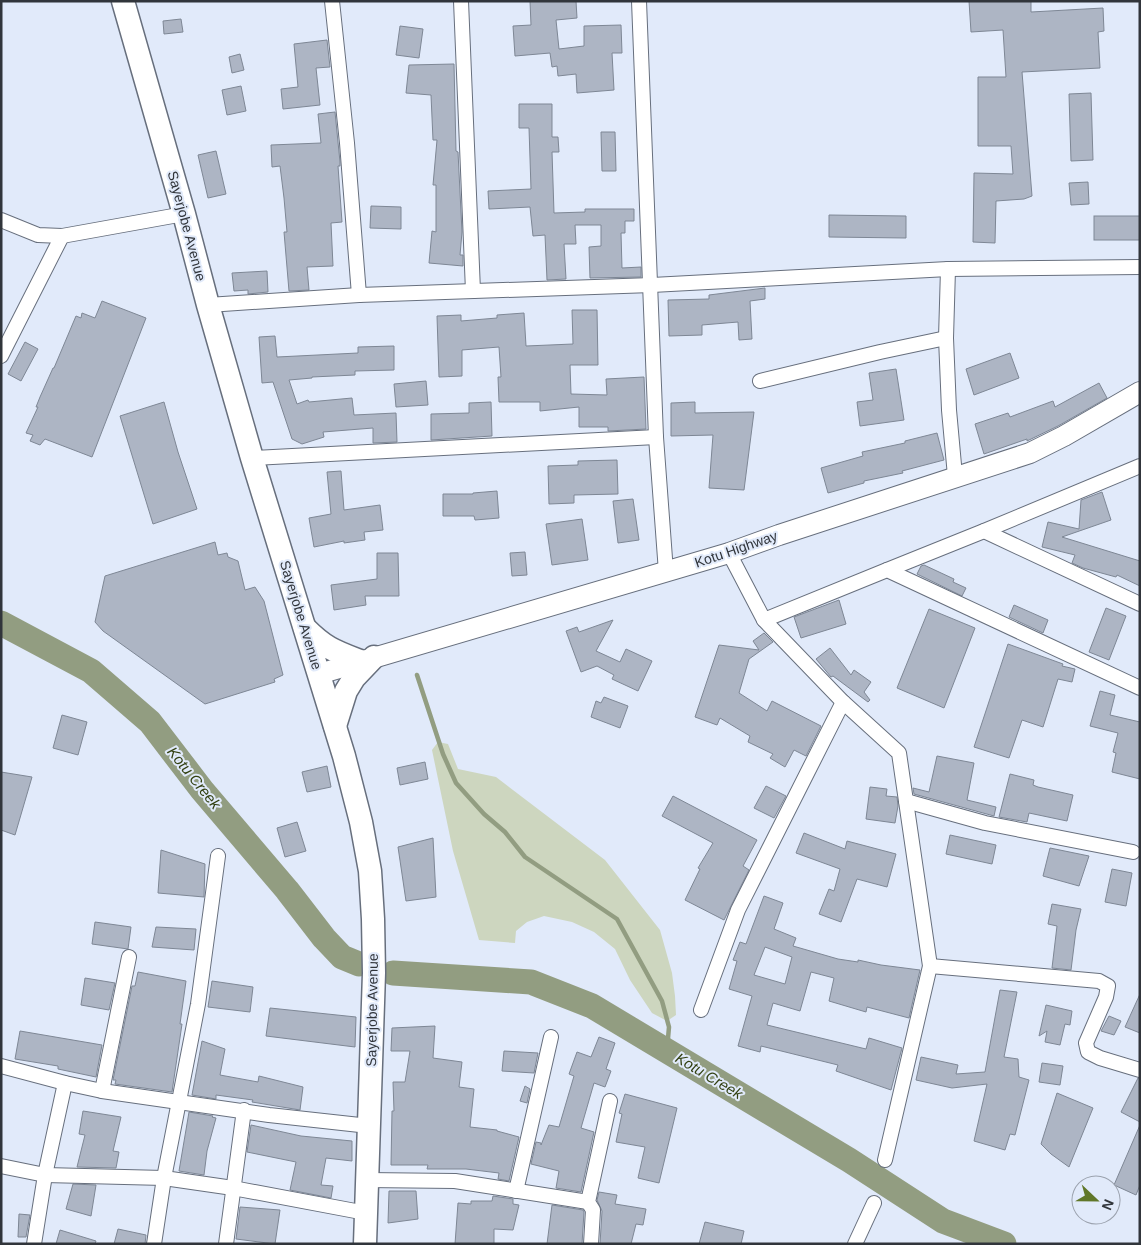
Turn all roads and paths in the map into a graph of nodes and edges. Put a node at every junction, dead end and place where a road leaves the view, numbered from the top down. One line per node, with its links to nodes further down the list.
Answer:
1 (123, 1): 5 (main road, Sayerjobe Avenue)
2 (332, 1): 12 (street)
3 (461, 1): 11 (street)
4 (639, 1): 10 (street)
5 (184, 214): 7 (street); 13 (main road, Sayerjobe Avenue)
6 (1, 220): 7 (street)
7 (62, 236): 15 (street)
8 (1140, 267): 9 (street)
9 (948, 269): 10 (street); 14 (street)
10 (652, 285): 11 (street); 18 (street)
11 (473, 291): 12 (street)
12 (359, 295): 13 (street)
13 (208, 305): 19 (main road, Sayerjobe Avenue)
14 (946, 338): 16 (street); 21 (street)
15 (1, 356)
16 (760, 381)
17 (1140, 392): 21 (street, Kotu Highway)
18 (656, 437): 19 (street); 25 (street)
19 (252, 458): 28 (main road, Sayerjobe Avenue)
20 (1140, 466): 22 (street)
21 (955, 476): 23 (street, Kotu Highway)
22 (984, 532): 24 (street); 26 (street)
23 (729, 554): 25 (street, Kotu Highway); 27 (street)
24 (886, 570): 27 (street); 31 (street)
25 (666, 572): 29 (street, Kotu Highway)
26 (1140, 604)
27 (764, 620): 32 (street)
28 (305, 628): 29 (main road); 30 (main road, Sayerjobe Avenue)
29 (367, 659): 30 (street, Kotu Highway); 33 (main road)
30 (319, 674): 33 (main road, Sayerjobe Avenue)
31 (1140, 688)
32 (842, 702): 34 (street); 39 (street)
33 (334, 726): 48 (main road, Sayerjobe Avenue)
34 (906, 801): 35 (street); 38 (street)
35 (1133, 852)
36 (218, 856): 46 (street)
37 (129, 956): 44 (street)
38 (930, 966): 42 (street); 49 (street)
39 (701, 1010)
40 (551, 1037): 55 (street)
41 (1, 1066): 43 (street)
42 (1140, 1070)
43 (65, 1083): 44 (street); 51 (street)
44 (102, 1092): 46 (street)
45 (610, 1101): 56 (street)
46 (179, 1102): 47 (street); 52 (street)
47 (244, 1110): 48 (street); 54 (street)
48 (369, 1126): 53 (main road, Sayerjobe Avenue)
49 (885, 1160)
50 (1, 1166): 51 (street)
51 (46, 1175): 52 (street); 59 (street)
52 (164, 1178): 54 (street); 60 (street)
53 (366, 1180): 55 (street); 58 (main road, Sayerjobe Avenue)
54 (233, 1188): 58 (street); 61 (street)
55 (516, 1191): 56 (street)
56 (588, 1202): 63 (street)
57 (874, 1203): 64 (street)
58 (366, 1213): 62 (main road, Sayerjobe Avenue)
59 (34, 1244)
60 (154, 1244)
61 (226, 1244)
62 (365, 1244)
63 (591, 1244)
64 (855, 1244)

